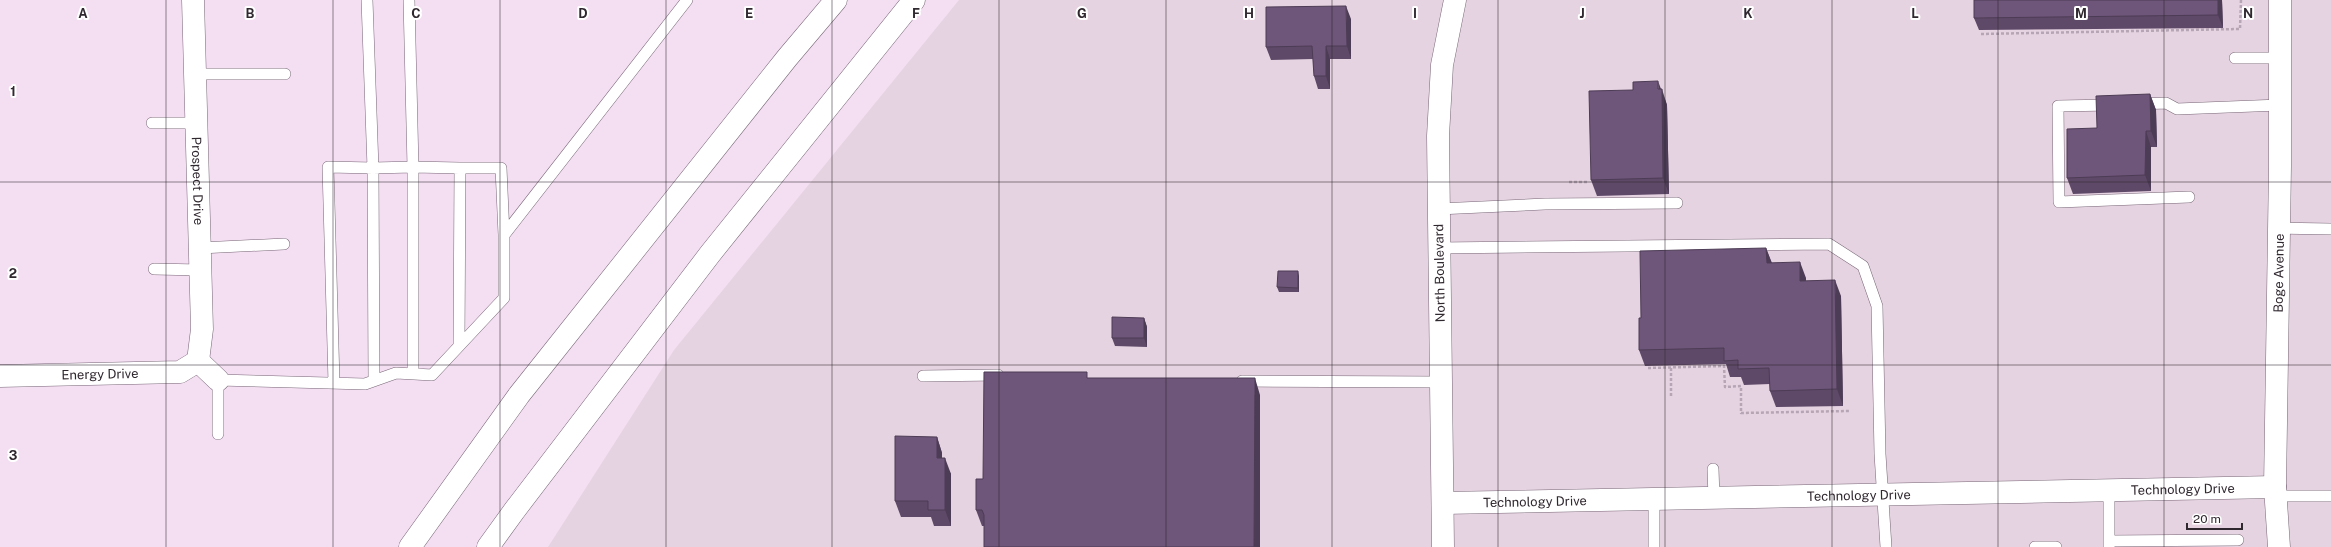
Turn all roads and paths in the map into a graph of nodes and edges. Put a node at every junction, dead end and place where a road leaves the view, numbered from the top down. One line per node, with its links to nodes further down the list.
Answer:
1 (193, 0): 13 (main road, Prospect Drive)
2 (367, 0): 19 (lane)
3 (409, 0): 18 (lane)
4 (687, 0): 28 (lane)
5 (836, 0): 60 (main road)
6 (914, 0): 61 (main road)
7 (1455, 0): 25 (main road, North Boulevard)
8 (2241, 0): 10 (path)
9 (2280, 0): 12 (main road, Boge Avenue)
10 (1981, 34)
11 (2235, 58): 12 (lane)
12 (2280, 58): 15 (main road, Boge Avenue)
13 (195, 74): 14 (lane); 17 (main road, Prospect Drive)
14 (285, 74)
15 (2280, 105): 23 (lane); 26 (main road, Boge Avenue)
16 (152, 123): 17 (lane)
17 (196, 123): 30 (main road, Prospect Drive)
18 (413, 167): 19 (lane); 20 (lane); 38 (lane)
19 (373, 168): 43 (lane); 46 (lane)
20 (460, 168): 28 (lane); 34 (lane)
21 (1569, 182): 22 (path)
22 (1587, 182)
23 (2189, 198)
24 (1677, 203): 25 (lane)
25 (1438, 209): 31 (main road, North Boulevard)
26 (2279, 228): 27 (lane); 52 (main road, Boge Avenue)
27 (2331, 229)
28 (504, 235): 34 (lane)
29 (284, 244): 30 (lane)
30 (200, 248): 33 (main road, Prospect Drive)
31 (1438, 248): 45 (main road, North Boulevard); 53 (lane)
32 (154, 269): 33 (lane)
33 (200, 270): 35 (main road, Prospect Drive)
34 (459, 346): 38 (lane)
35 (198, 361): 40 (main road, Energy Drive); 42 (main road)
36 (1648, 368): 37 (path)
37 (1671, 368): 47 (path); 48 (path)
38 (413, 374): 43 (lane)
39 (1010, 375): 41 (lane)
40 (0, 376)
41 (923, 376)
42 (218, 380): 46 (lane); 49 (lane)
43 (374, 381): 46 (lane)
44 (1227, 381): 45 (lane)
45 (1441, 382): 57 (main road, North Boulevard)
46 (334, 383)
47 (1671, 398)
48 (1850, 411)
49 (218, 434)
50 (1713, 469): 55 (lane)
51 (2109, 490): 52 (main road, Technology Drive); 53 (main road, Technology Drive); 59 (lane)
52 (2276, 491): 54 (lane); 67 (main road, Boge Avenue)
53 (1884, 495): 55 (main road, Technology Drive); 64 (lane)
54 (2331, 496)
55 (1714, 498): 56 (main road, Technology Drive)
56 (1654, 499): 57 (main road, Technology Drive); 63 (lane)
57 (1443, 503): 62 (main road, North Boulevard)
58 (2238, 540): 59 (lane)
59 (2109, 544)
60 (410, 547)
61 (488, 547)
62 (1443, 547)
63 (1654, 547)
64 (1886, 547)
65 (2035, 547): 66 (lane)
66 (2056, 547)
67 (2279, 547)

